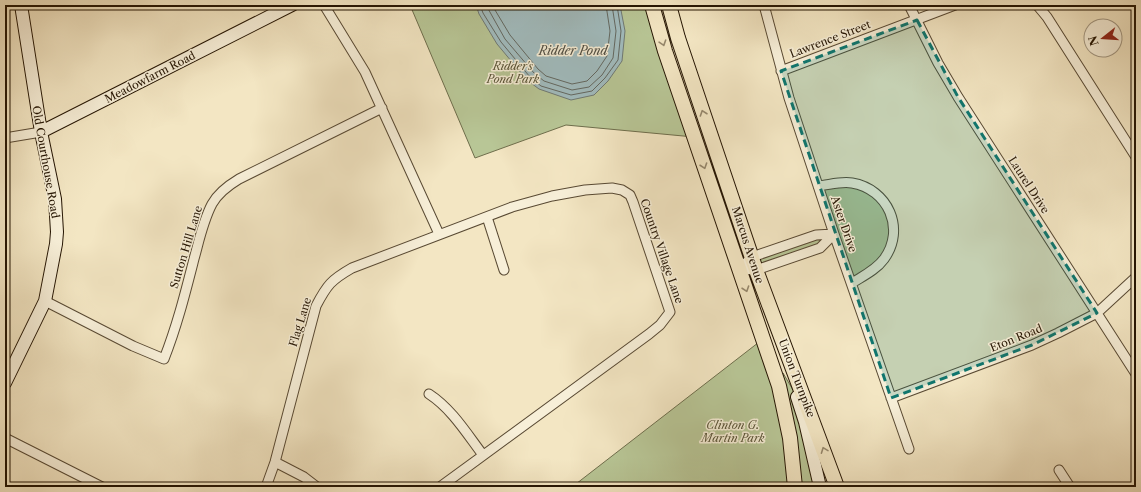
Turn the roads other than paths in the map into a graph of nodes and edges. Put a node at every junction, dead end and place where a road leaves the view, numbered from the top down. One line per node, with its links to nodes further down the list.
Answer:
1 (21, 5): 13 (street, Old Courthouse Road)
2 (292, 5): 13 (street, Meadowfarm Road)
3 (324, 5): 12 (street)
4 (652, 5): 21 (main road, Marcus Avenue, one-way to 21)
5 (669, 5): 20 (main road, Marcus Avenue, one-way to 5)
6 (764, 5): 11 (street, Aster Drive)
7 (909, 5): 10 (street, Laurel Drive)
8 (955, 5): 10 (street, Lawrence Street)
9 (1037, 5): 15 (street)
10 (917, 20): 11 (street, Lawrence Street); 26 (street, Laurel Drive)
11 (781, 70): 16 (street, Aster Drive)
12 (382, 108): 18 (street); 25 (street, Sutton Hill Lane)
13 (40, 132): 14 (street, Meadowfarm Road); 25 (street, Old Courthouse Road)
14 (5, 138)
15 (1136, 157)
16 (818, 186): 19 (street, Aster Drive); 24 (street)
17 (487, 216): 18 (street, Country Village Lane); 22 (street); 33 (street, Country Village Lane)
18 (439, 234): 34 (street, Flag Lane)
19 (834, 234): 20 (street); 20 (street); 24 (street, Aster Drive)
20 (754, 263): 21 (street); 41 (street, Marcus Avenue); 42 (main road, Union Turnpike, one-way to 20)
21 (739, 269): 40 (main road, Marcus Avenue, one-way to 40)
22 (504, 270)
23 (1136, 277): 26 (street, Eton Road)
24 (852, 283): 30 (street, Aster Drive)
25 (45, 301): 28 (street, Old Courthouse Road)
26 (1097, 313): 27 (street, Laurel Drive); 30 (street, Eton Road)
27 (1136, 374)
28 (5, 382)
29 (429, 394): 33 (street)
30 (891, 398): 32 (street, Aster Drive)
31 (5, 438): 36 (street)
32 (909, 449)
33 (483, 455): 39 (street, Country Village Lane)
34 (275, 462): 37 (street, Flag Lane); 38 (street)
35 (1059, 470): 43 (street)
36 (102, 487)
37 (266, 487)
38 (317, 487)
39 (440, 487)
40 (795, 487)
41 (820, 487)
42 (837, 487)
43 (1070, 487)

